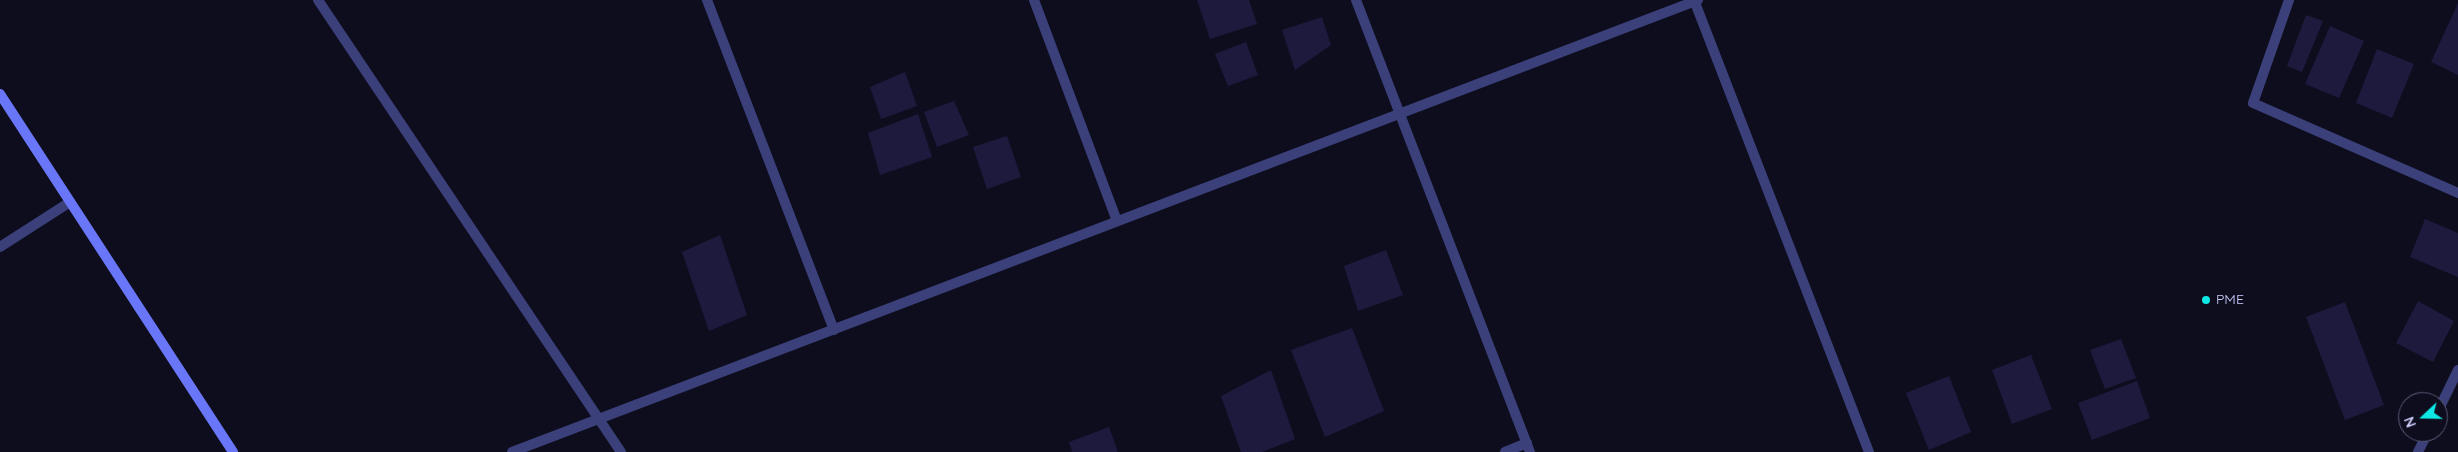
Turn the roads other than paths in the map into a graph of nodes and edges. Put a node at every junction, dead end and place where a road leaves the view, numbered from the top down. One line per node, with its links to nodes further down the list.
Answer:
1 (318, 0): 16 (street)
2 (707, 0): 13 (street)
3 (1034, 0): 11 (street)
4 (1356, 0): 8 (street)
5 (1695, 0): 8 (street); 22 (street)
6 (2290, 0): 9 (street)
7 (0, 94): 10 (street)
8 (1400, 114): 11 (street); 17 (street)
9 (2458, 193)
10 (70, 202): 12 (street); 18 (street)
11 (1118, 222): 13 (street)
12 (0, 247)
13 (834, 330): 16 (street)
14 (2458, 370): 15 (street)
15 (2447, 392)
16 (599, 419): 19 (street); 20 (street)
17 (1528, 448): 21 (street)
18 (233, 452)
19 (512, 452)
20 (621, 452)
21 (1505, 452)
22 (1869, 452)

